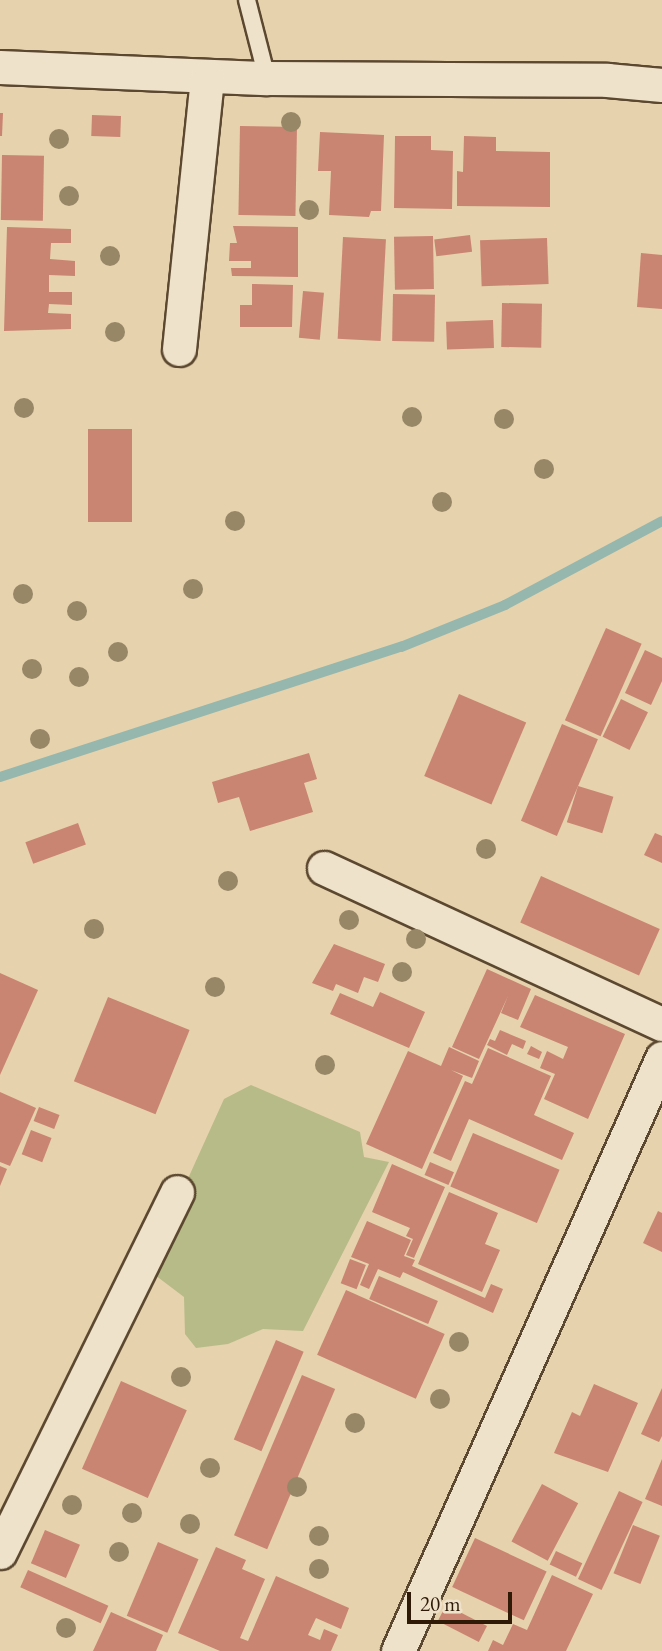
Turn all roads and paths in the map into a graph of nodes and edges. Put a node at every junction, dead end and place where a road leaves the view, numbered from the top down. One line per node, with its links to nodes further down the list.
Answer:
1 (247, 0): 4 (lane)
2 (0, 66): 3 (street)
3 (207, 76): 4 (street); 6 (street)
4 (267, 78): 5 (street)
5 (662, 85)
6 (179, 349)
7 (324, 868): 8 (street)
8 (662, 1024)
9 (662, 1058): 12 (street)
10 (177, 1192): 11 (street)
11 (0, 1552)
12 (398, 1651)

